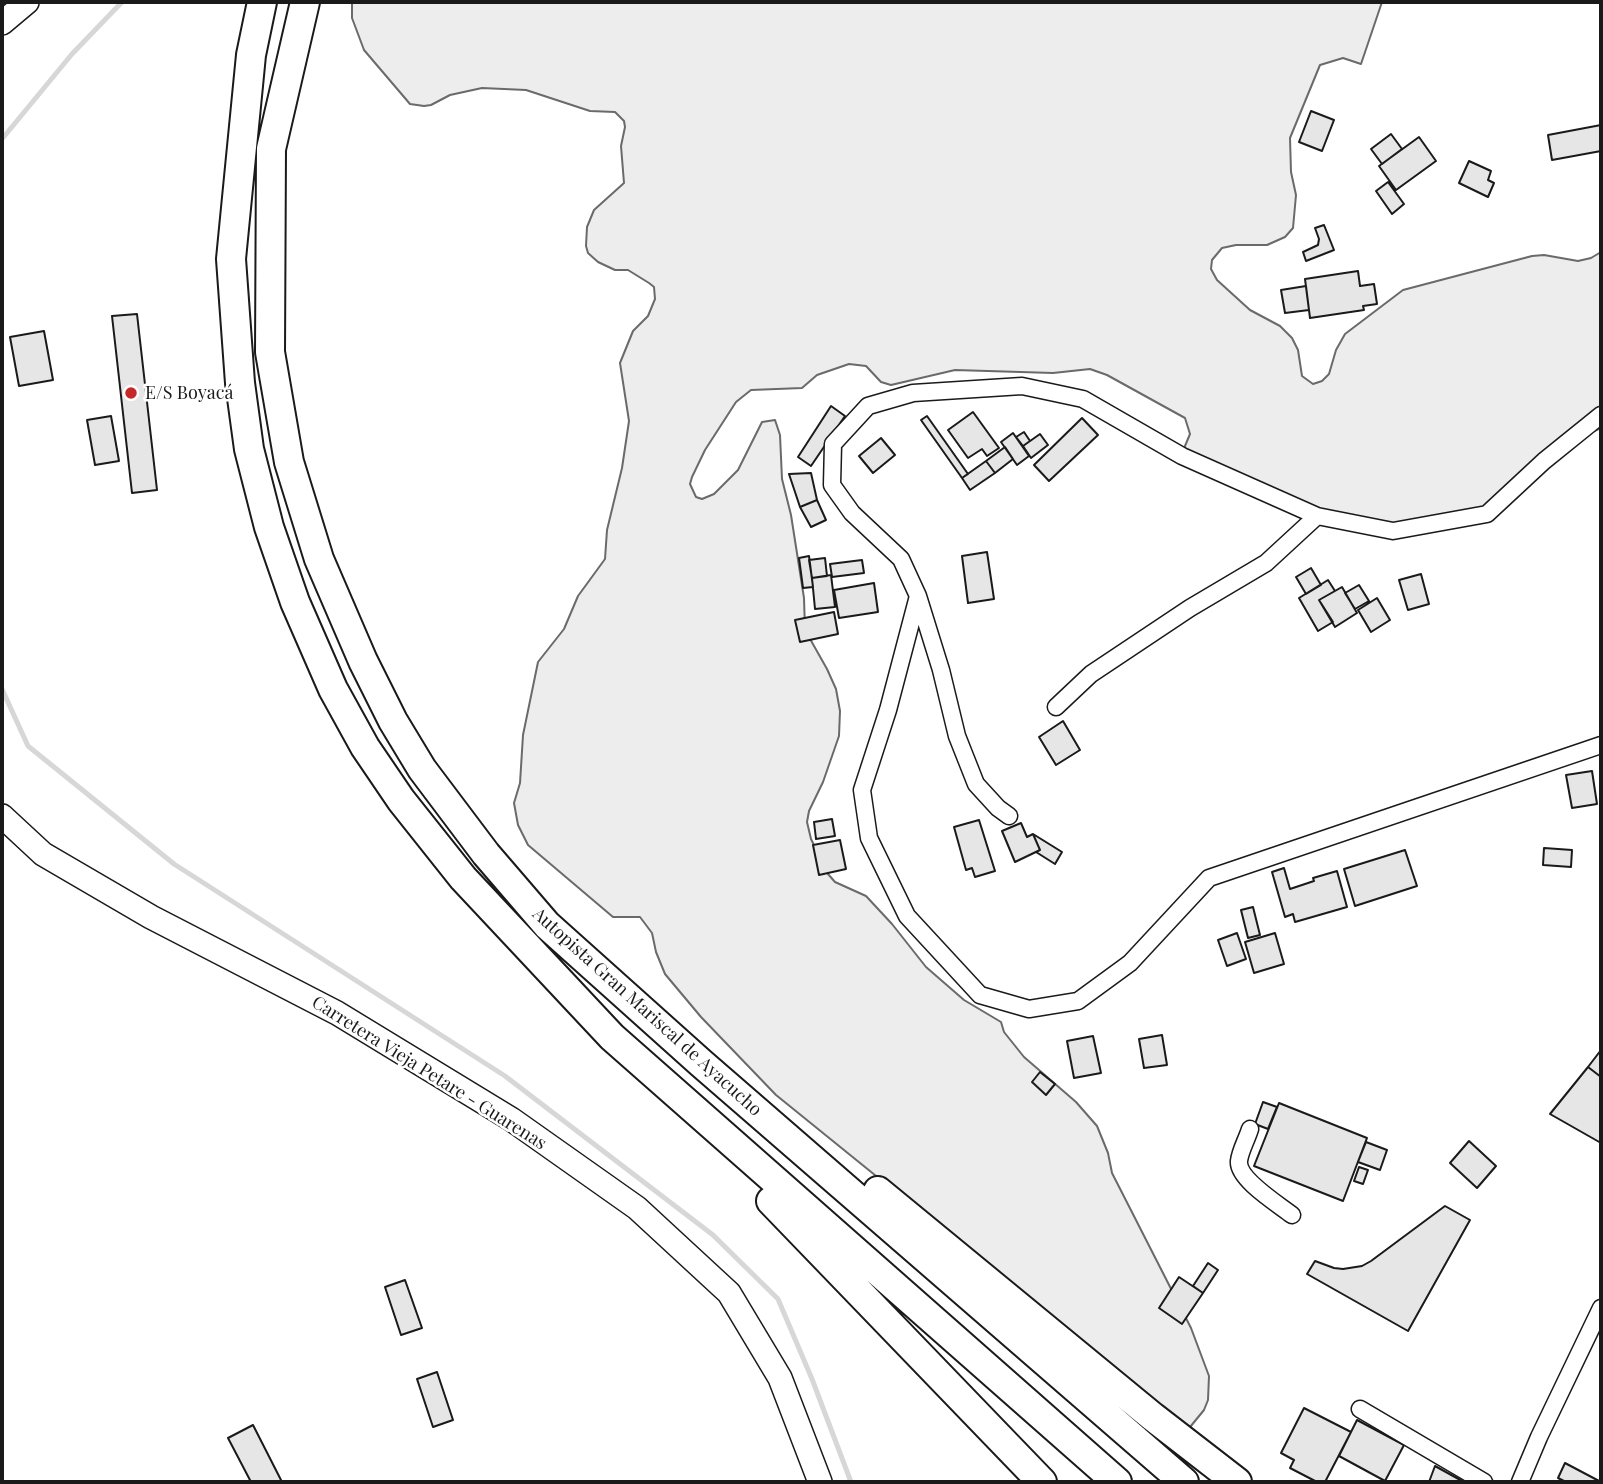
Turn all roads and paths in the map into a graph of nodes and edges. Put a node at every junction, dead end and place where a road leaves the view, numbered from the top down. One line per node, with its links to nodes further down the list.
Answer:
1 (27, 2): 4 (main road)
2 (262, 2): 13 (highway, Autopista Gran Mariscal de Ayacucho)
3 (305, 2): 12 (highway, Autopista Gran Mariscal de Ayacucho)
4 (2, 23)
5 (1601, 415): 6 (street)
6 (1317, 516): 7 (street); 8 (street)
7 (918, 596): 9 (street); 11 (street)
8 (1056, 707)
9 (1601, 745)
10 (2, 816): 18 (main road, Carretera Vieja Petare - Guarenas)
11 (1009, 816)
12 (642, 1011): 21 (highway, Autopista Gran Mariscal de Ayacucho); 22 (highway)
13 (612, 1037): 19 (highway); 20 (highway, Autopista Gran Mariscal de Ayacucho)
14 (1251, 1129): 15 (street)
15 (1292, 1215)
16 (1601, 1308): 24 (street)
17 (1360, 1409): 23 (street)
18 (820, 1482)
19 (1042, 1482)
20 (1117, 1482)
21 (1184, 1482)
22 (1237, 1482)
23 (1484, 1482)
24 (1520, 1482)

